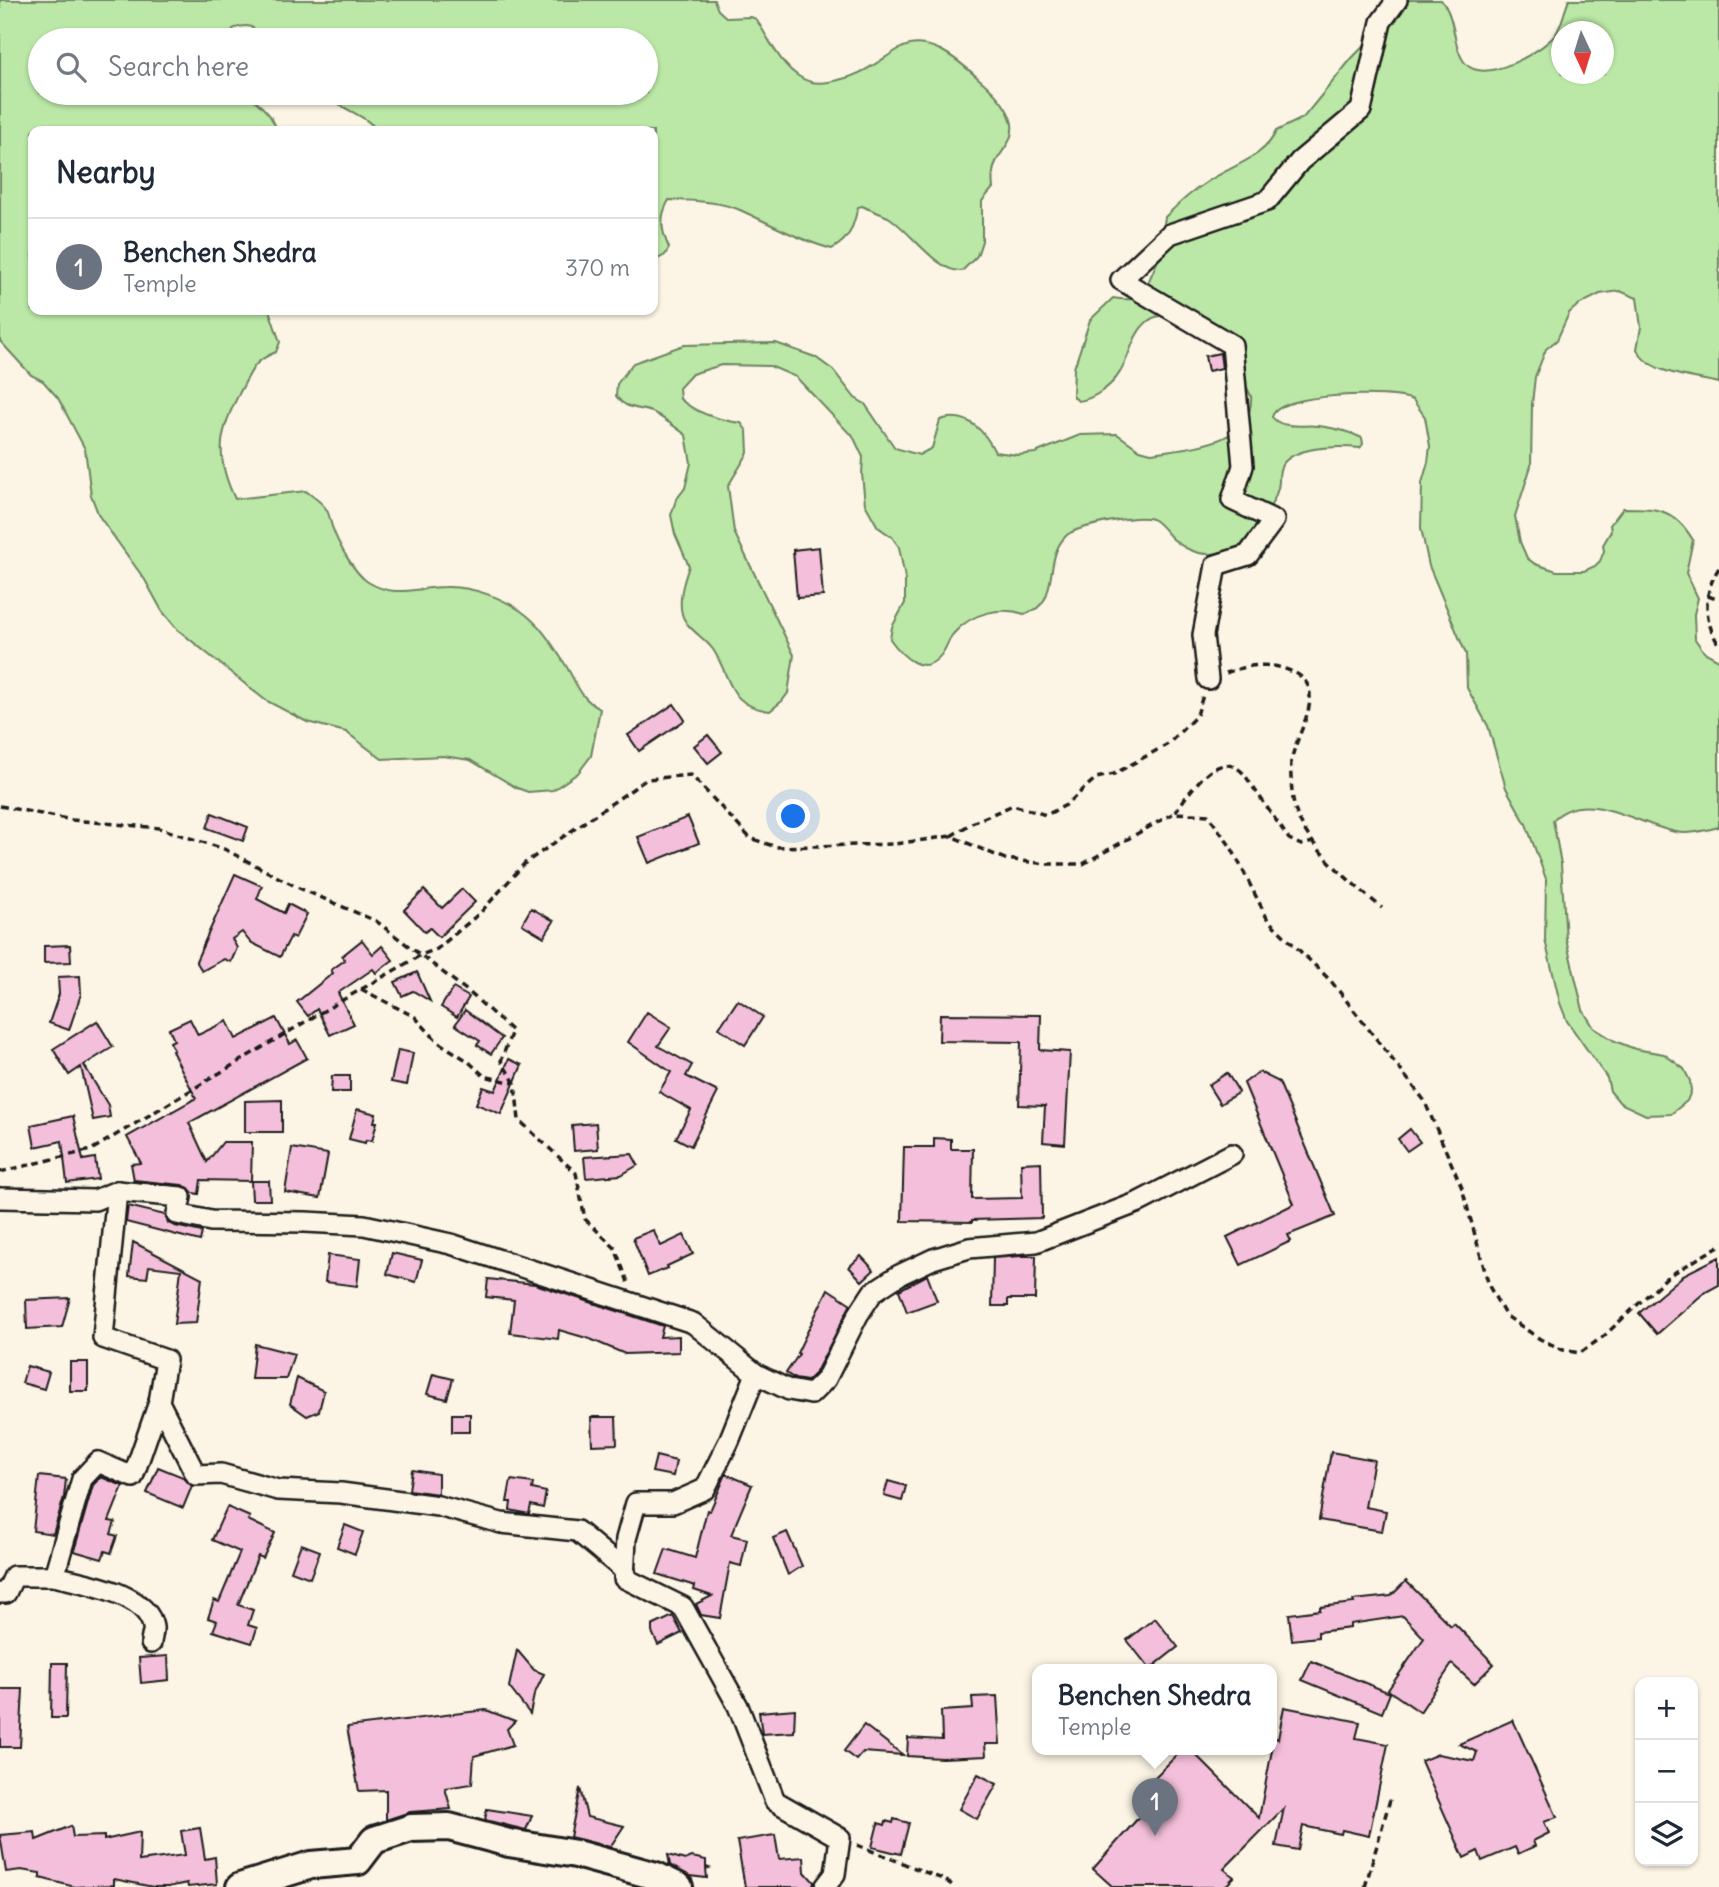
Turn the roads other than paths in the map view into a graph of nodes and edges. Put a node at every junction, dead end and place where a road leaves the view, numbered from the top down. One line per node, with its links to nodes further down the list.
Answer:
1 (1397, 0): 2 (street)
2 (1209, 679)
3 (1232, 1154): 6 (street)
4 (117, 1191): 5 (street); 6 (street); 7 (street)
5 (0, 1198)
6 (756, 1374): 8 (street)
7 (159, 1402): 8 (street); 9 (street)
8 (625, 1571): 14 (street)
9 (54, 1576): 10 (street); 11 (street)
10 (0, 1593)
11 (151, 1643)
12 (240, 1887): 13 (main road)
13 (679, 1887)
14 (825, 1887)

